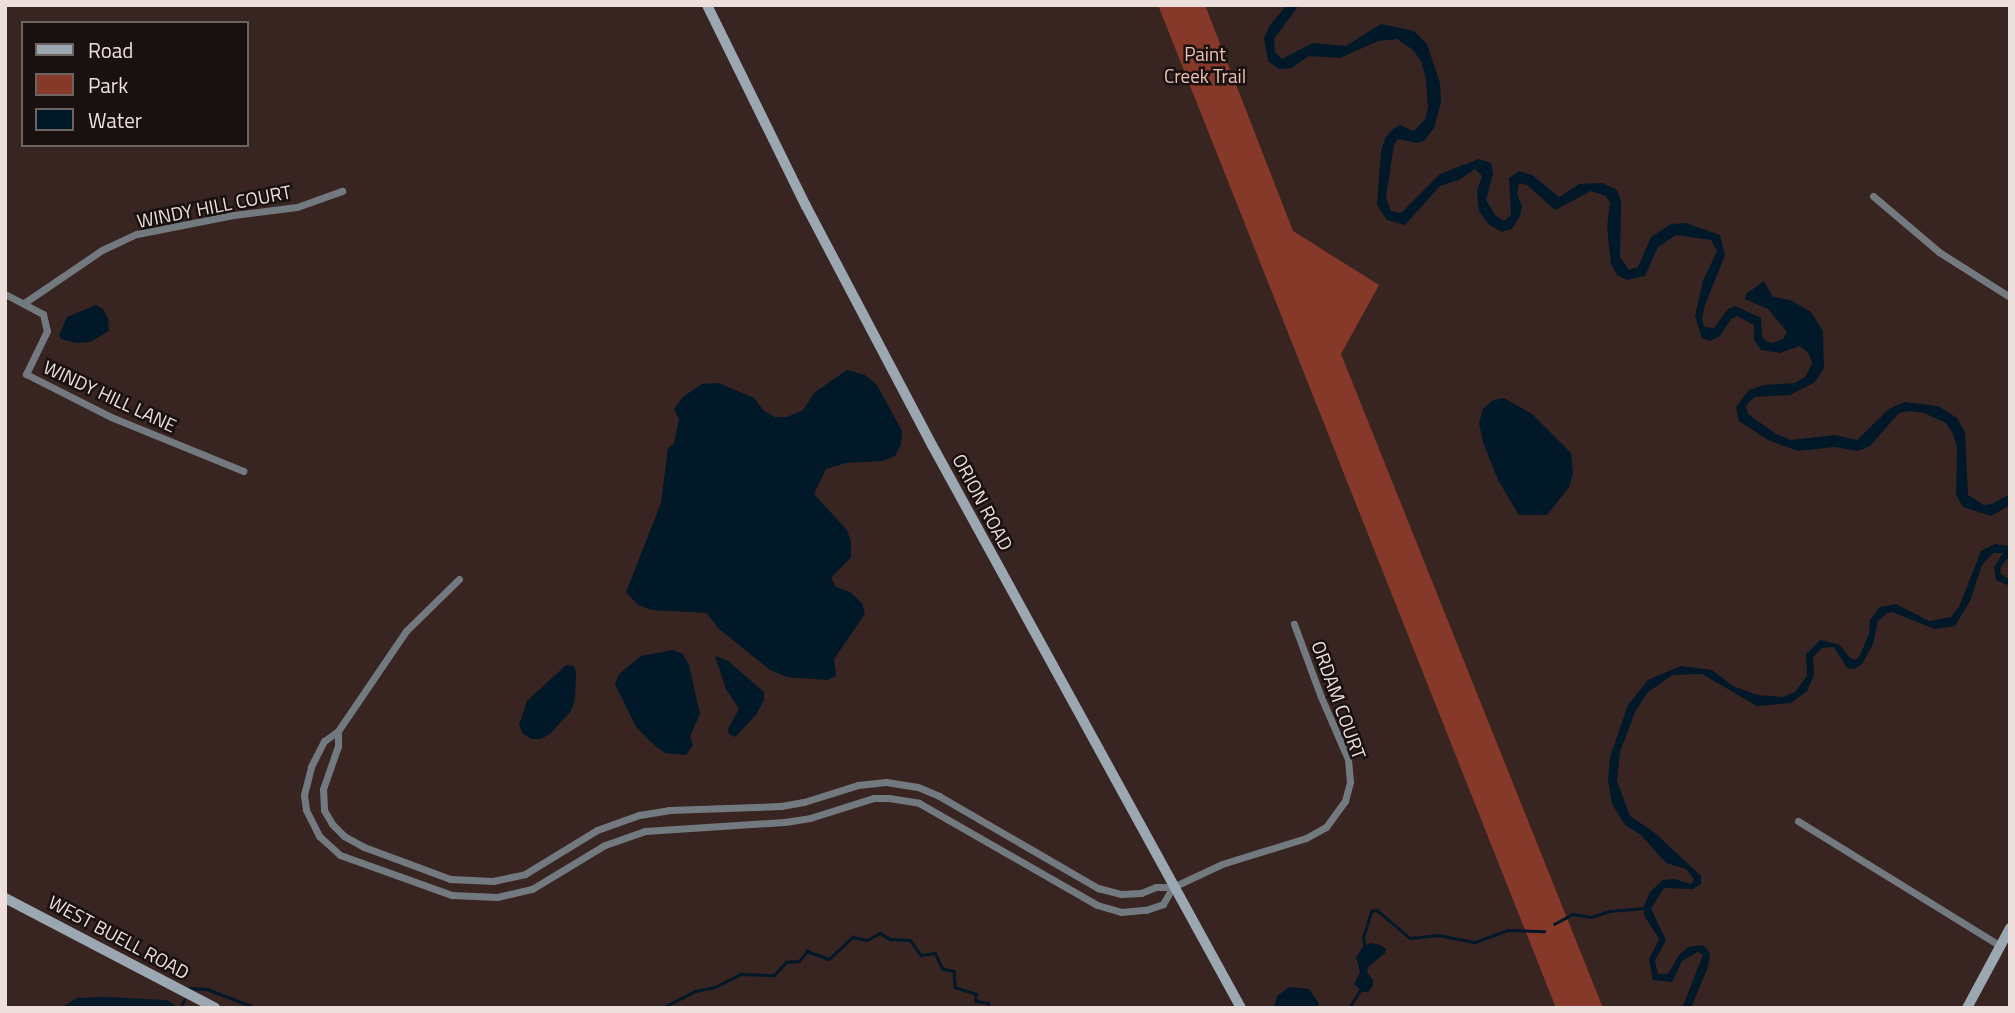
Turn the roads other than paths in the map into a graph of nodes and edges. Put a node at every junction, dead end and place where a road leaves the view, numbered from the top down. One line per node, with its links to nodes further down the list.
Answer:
1 (707, 5): 22 (main road, ORION ROAD)
2 (342, 191): 6 (street, WINDY HILL COURT)
3 (1873, 196): 5 (street)
4 (5, 294): 6 (street, WINDY HILL LANE)
5 (2010, 297)
6 (24, 303): 7 (street, WINDY HILL LANE)
7 (243, 471)
8 (459, 579): 10 (street)
9 (1294, 624): 22 (street, ORDAM COURT)
10 (338, 731): 18 (street); 20 (street)
11 (933, 793): 12 (street); 13 (street); 19 (street)
12 (926, 807): 16 (street); 21 (street)
13 (748, 808): 15 (street); 16 (street)
14 (1798, 821): 27 (street)
15 (611, 824): 17 (street); 18 (street)
16 (749, 824): 17 (street)
17 (620, 838): 20 (street)
18 (424, 870): 20 (street)
19 (1074, 874): 21 (street); 23 (street)
20 (419, 885)
21 (1066, 887): 25 (street)
22 (1173, 887): 23 (street); 25 (street); 29 (main road, ORION ROAD)
23 (1127, 894): 25 (street)
24 (5, 898): 28 (main road, WEST BUELL ROAD)
25 (1129, 911)
26 (2010, 928): 27 (main road)
27 (2000, 946): 30 (main road)
28 (215, 1008)
29 (1241, 1008)
30 (1967, 1008)

